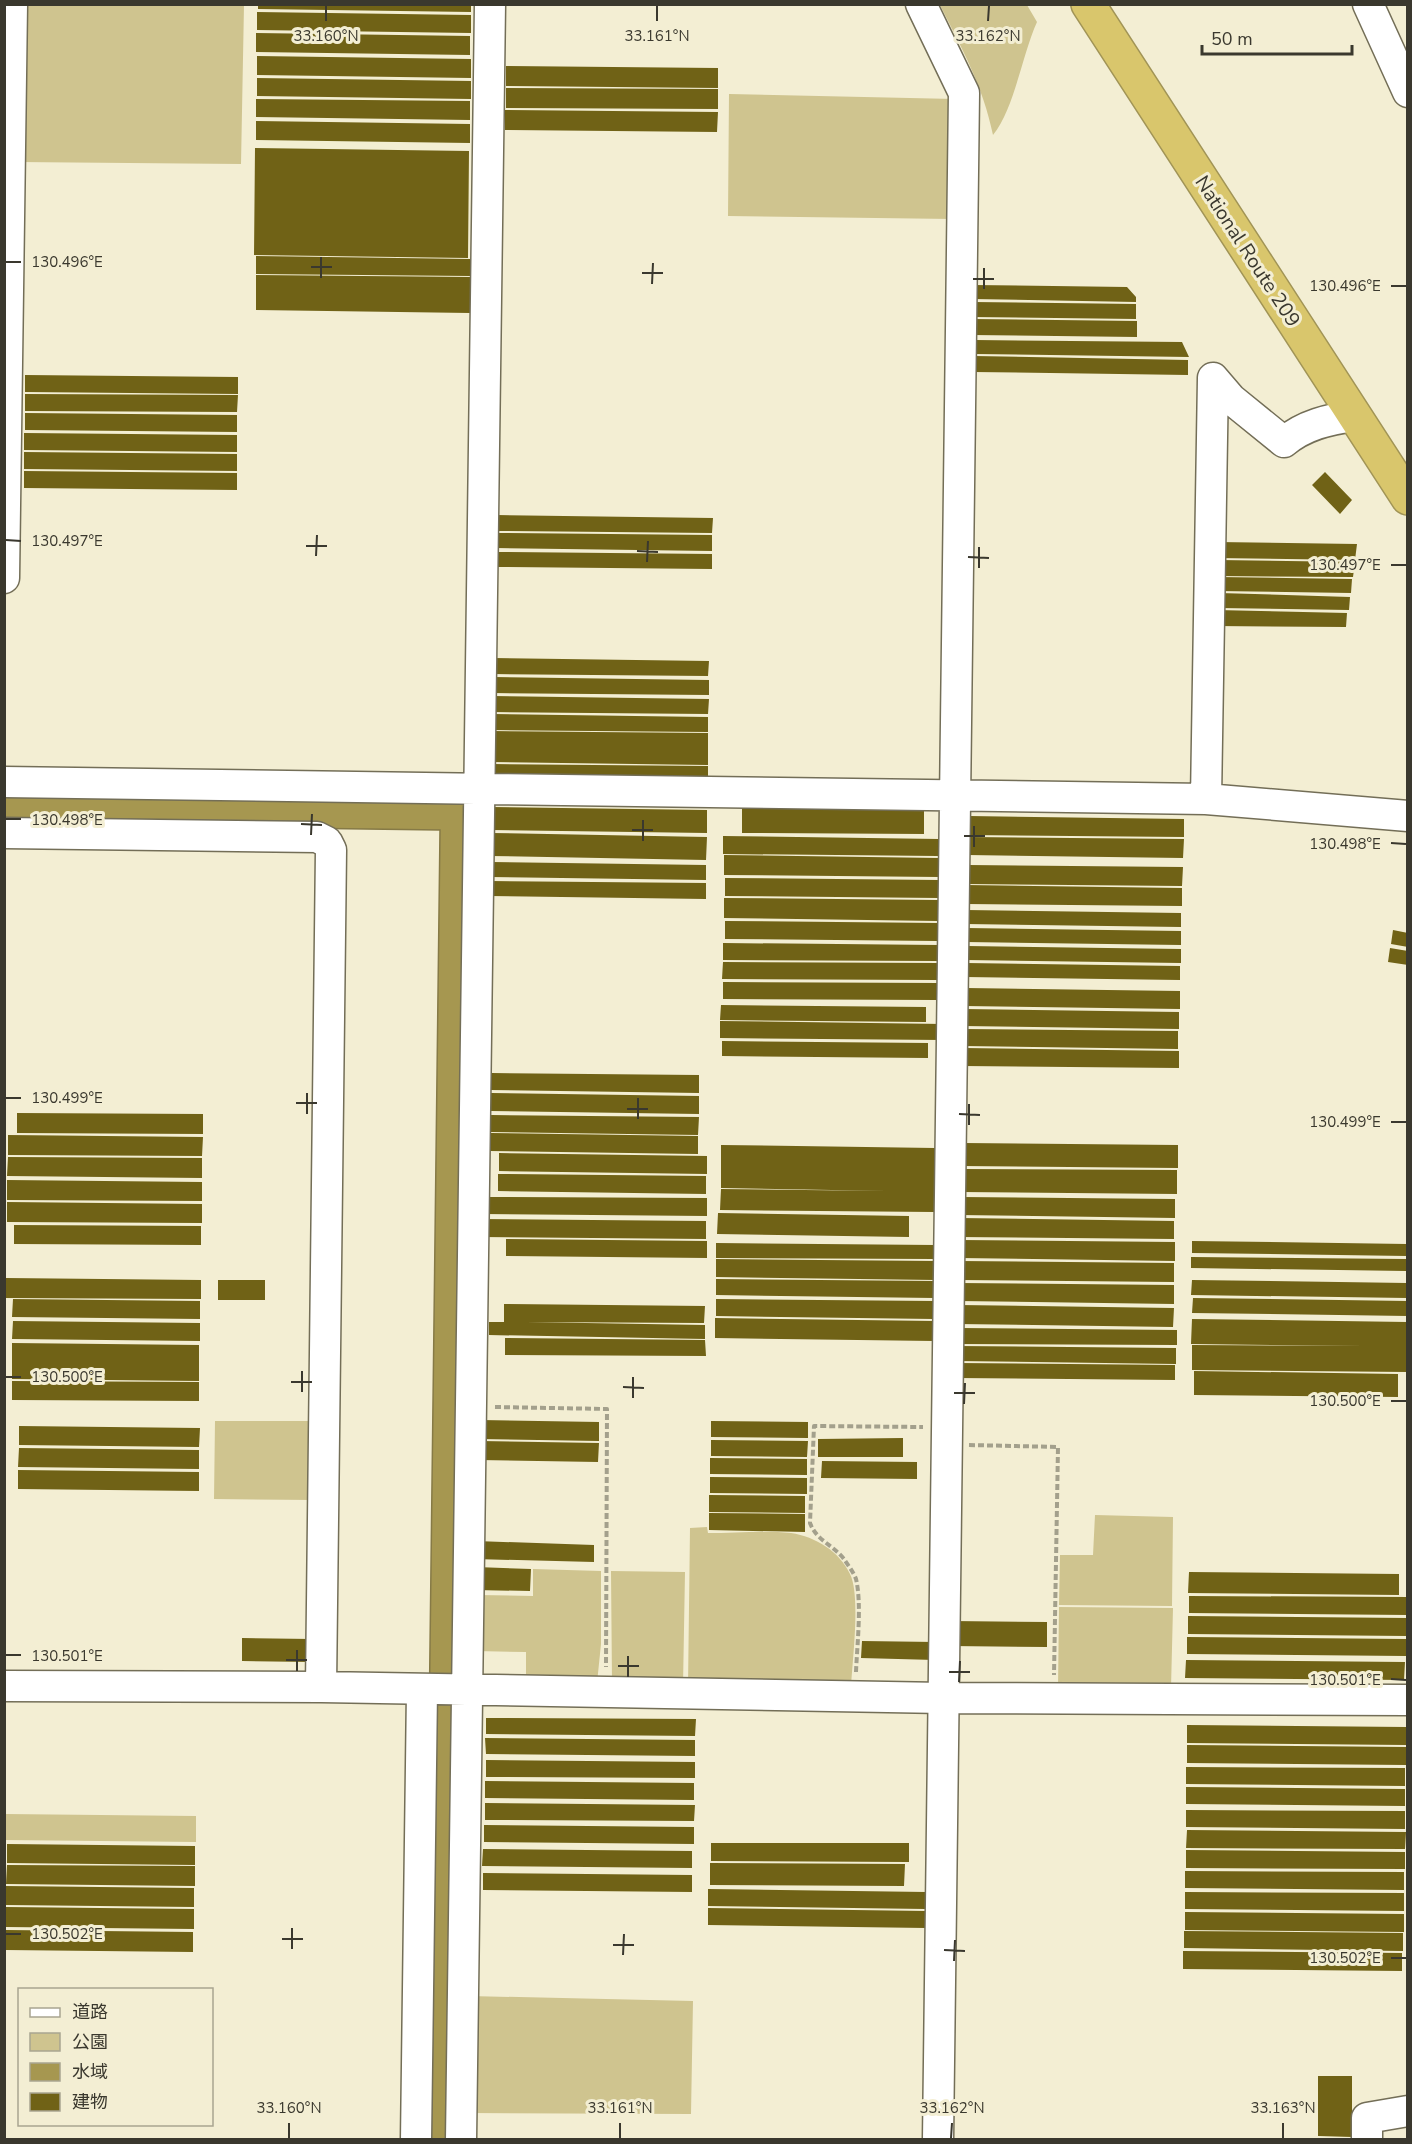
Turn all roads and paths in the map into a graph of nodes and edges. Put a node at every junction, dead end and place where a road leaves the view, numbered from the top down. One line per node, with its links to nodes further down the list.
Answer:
1 (12, 4): 9 (street)
2 (490, 4): 11 (street)
3 (921, 4): 12 (street)
4 (1088, 4): 7 (highway, National Route 209)
5 (1368, 4): 6 (street)
6 (1407, 92)
7 (1354, 416): 8 (highway, National Route 209); 13 (street)
8 (1407, 498)
9 (4, 578)
10 (4, 782): 11 (street)
11 (479, 789): 12 (street); 16 (street)
12 (956, 795): 13 (street); 17 (street)
13 (1206, 799): 14 (street)
14 (1407, 816)
15 (4, 833): 19 (street)
16 (470, 1407): 21 (street); 22 (path)
17 (948, 1435): 23 (path); 24 (street); 25 (path)
18 (4, 1686): 19 (street)
19 (321, 1687): 20 (street)
20 (422, 1690): 21 (street); 28 (street)
21 (467, 1690): 22 (street); 29 (street)
22 (607, 1692): 23 (street)
23 (856, 1696): 24 (street)
24 (944, 1698): 25 (street); 30 (street)
25 (1054, 1698): 26 (street)
26 (1407, 1700)
27 (1407, 2111): 31 (street)
28 (416, 2139)
29 (461, 2139)
30 (938, 2139)
31 (1367, 2139)

